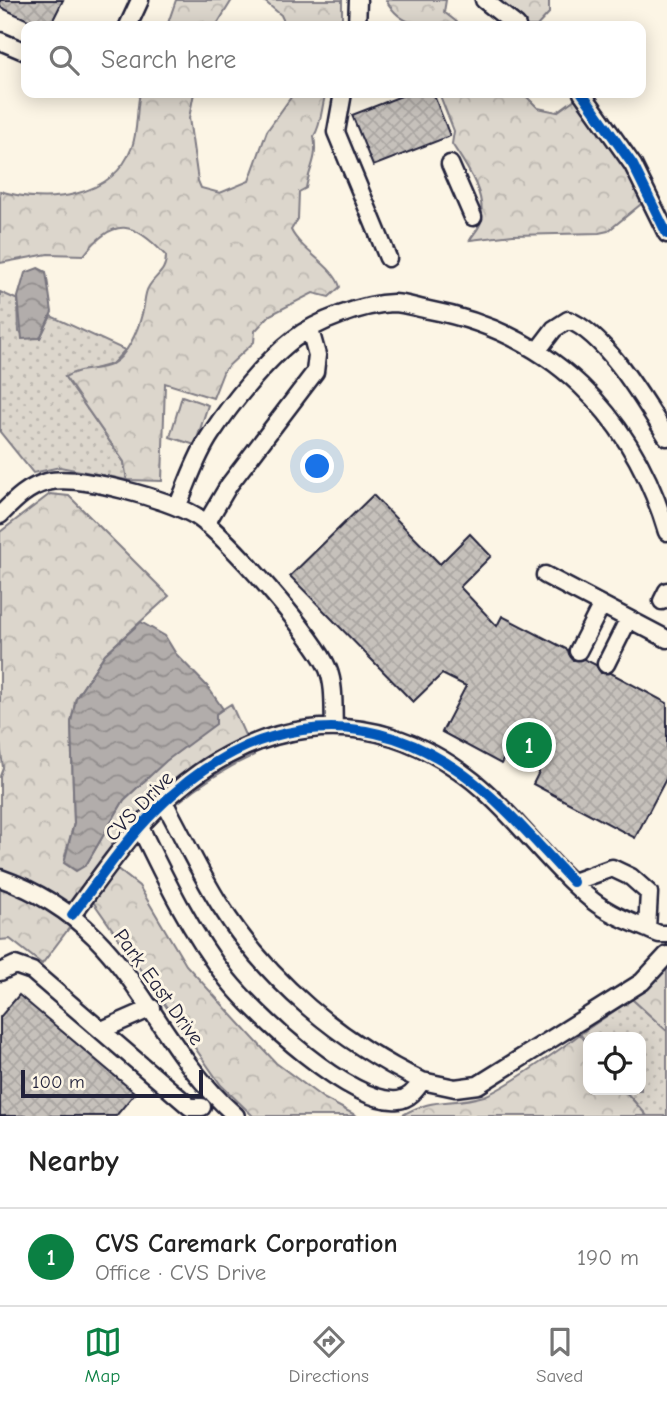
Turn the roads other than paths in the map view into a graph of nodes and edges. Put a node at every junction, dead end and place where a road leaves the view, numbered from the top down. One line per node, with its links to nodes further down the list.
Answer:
1 (140, 0): 4 (street)
2 (358, 0): 5 (street)
3 (484, 0): 6 (street)
4 (130, 21)
5 (357, 21)
6 (511, 21)
7 (0, 41): 8 (street)
8 (21, 50)
9 (342, 98): 14 (street)
10 (586, 98): 13 (street)
11 (450, 164): 12 (street)
12 (473, 217)
13 (667, 234)
14 (388, 258)
15 (310, 330): 16 (street); 18 (street); 20 (street)
16 (538, 350): 17 (street); 21 (street)
17 (667, 437)
18 (177, 506): 19 (street); 20 (street)
19 (0, 515)
20 (206, 524): 28 (street)
21 (667, 532)
22 (545, 575): 23 (street)
23 (601, 606): 24 (street); 26 (street)
24 (628, 620): 25 (street); 27 (street)
25 (667, 639)
26 (578, 651)
27 (606, 664)
28 (334, 727): 29 (street, CVS Drive); 32 (street, CVS Drive)
29 (164, 802): 30 (street, CVS Drive); 40 (street)
30 (140, 827): 33 (street, CVS Drive); 40 (street)
31 (0, 878): 33 (street, Park East Drive)
32 (573, 882): 34 (street, CVS Drive); 34 (street)
33 (72, 915): 38 (street, Park East Drive)
34 (647, 929): 35 (street, CVS Drive)
35 (667, 934)
36 (667, 955): 40 (street)
37 (0, 972): 39 (street)
38 (152, 1008): 39 (street); 41 (street, Park East Drive)
39 (104, 1029): 42 (street)
40 (422, 1081)
41 (214, 1094): 42 (street); 43 (street, Park East Drive)
42 (198, 1112)
43 (236, 1116)

